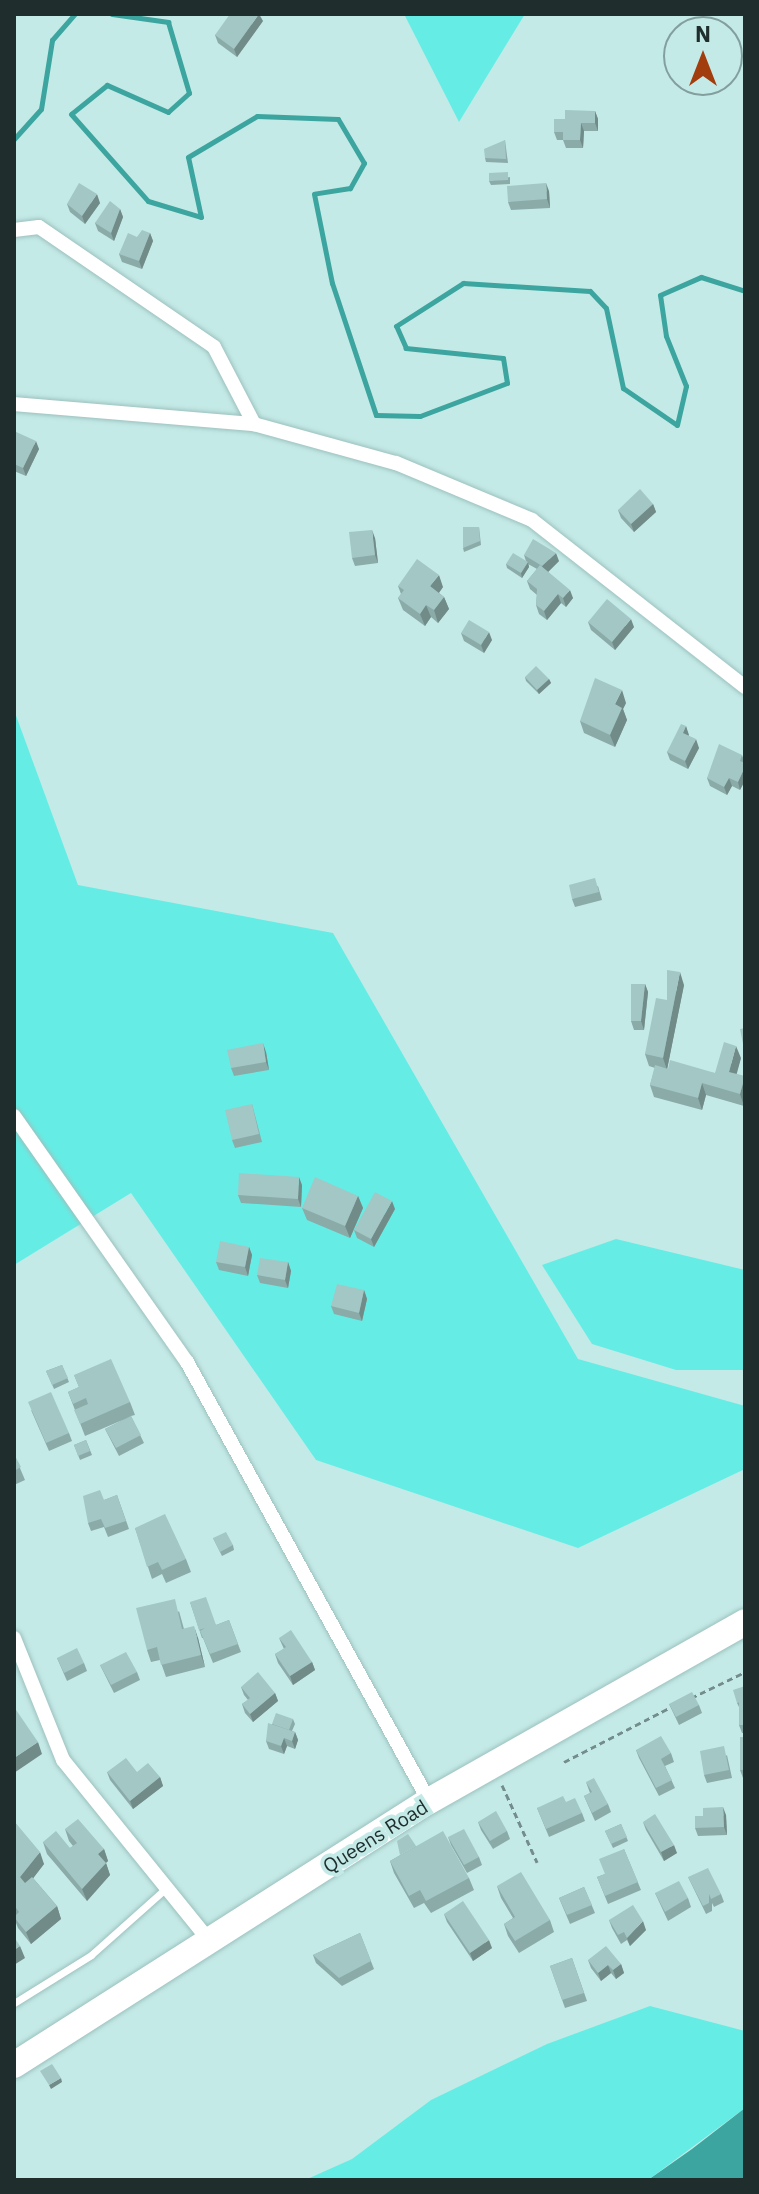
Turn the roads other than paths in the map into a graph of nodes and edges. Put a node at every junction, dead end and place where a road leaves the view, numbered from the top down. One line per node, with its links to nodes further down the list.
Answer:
1 (14, 230): 3 (street)
2 (14, 404): 3 (street)
3 (254, 424): 4 (street)
4 (745, 687)
5 (14, 1116): 8 (street)
6 (745, 1622): 8 (highway, Queens Road)
7 (14, 1638): 9 (street)
8 (429, 1801): 10 (highway, Queens Road)
9 (165, 1889): 10 (street); 11 (lane)
10 (208, 1939): 12 (highway, Queens Road)
11 (14, 2003)
12 (14, 2065)

